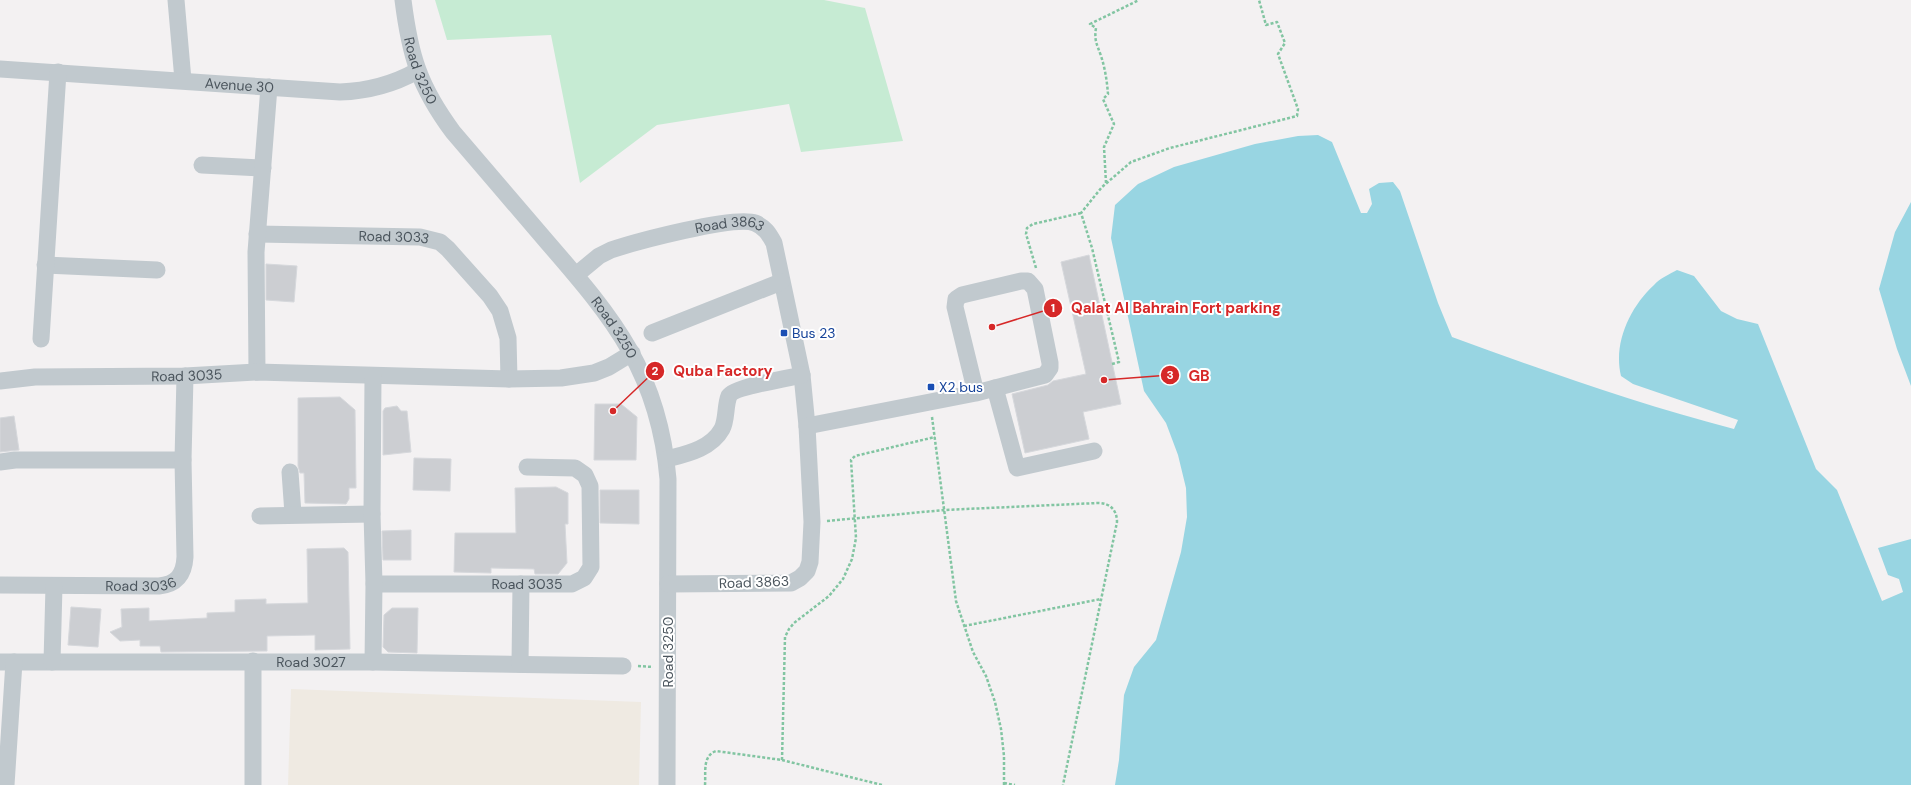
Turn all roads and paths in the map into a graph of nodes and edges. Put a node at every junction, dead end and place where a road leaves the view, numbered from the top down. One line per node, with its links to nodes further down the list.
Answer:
1 (176, 0): 8 (street)
2 (403, 0): 6 (street, Road 3250)
3 (1139, 0): 12 (path)
4 (1259, 0): 12 (path)
5 (0, 69): 7 (street, Avenue 30)
6 (417, 71): 9 (street, Avenue 30); 17 (street, Road 3250)
7 (58, 72): 8 (street, Avenue 30); 15 (street)
8 (183, 80): 9 (street, Avenue 30)
9 (269, 87): 11 (street)
10 (202, 165): 11 (street)
11 (263, 168): 14 (street)
12 (1106, 184): 13 (path)
13 (1081, 213): 19 (path); 23 (path)
14 (257, 234): 24 (street); 28 (street, Road 3033)
15 (46, 265): 16 (street); 21 (street)
16 (157, 270)
17 (576, 275): 18 (street, Road 3863); 22 (street, Road 3250)
18 (781, 282): 20 (street); 25 (street, Road 3863)
19 (1033, 286): 30 (street); 31 (street)
20 (652, 333)
21 (41, 339)
22 (632, 353): 28 (street, Road 3035); 36 (street, Road 3250)
23 (1112, 364)
24 (257, 372): 26 (street, Road 3035); 27 (street, Road 3035)
25 (802, 375): 33 (street, Road 3863); 36 (street)
26 (185, 376): 29 (street, Road 3035); 37 (street, Road 3036)
27 (373, 377): 28 (street, Road 3035); 43 (street)
28 (509, 380)
29 (0, 381)
30 (995, 388): 31 (street); 35 (street)
31 (976, 393): 32 (street)
32 (930, 401): 33 (street); 34 (path)
33 (807, 426): 46 (street, Road 3863)
34 (935, 437): 41 (path); 45 (path)
35 (1094, 451)
36 (667, 459): 49 (street, Road 3250)
37 (183, 460): 38 (street); 51 (street, Road 3036)
38 (0, 462)
39 (528, 467): 48 (street, Road 3035)
40 (290, 472): 42 (street)
41 (944, 510): 45 (path); 52 (path); 53 (path)
42 (293, 514): 43 (street); 44 (street)
43 (372, 514): 47 (street)
44 (260, 516)
45 (855, 518): 46 (path); 61 (path)
46 (812, 522): 49 (street, Road 3863)
47 (374, 584): 48 (street, Road 3035); 57 (street)
48 (521, 584): 58 (street)
49 (668, 584): 60 (street, Road 3250)
50 (0, 585): 51 (street, Road 3036)
51 (54, 586): 56 (street)
52 (1101, 599): 53 (path); 69 (path)
53 (964, 626): 62 (path)
54 (253, 661): 56 (street, Road 3027); 57 (street, Road 3027); 64 (street)
55 (7, 662): 56 (street, Road 3027); 63 (street)
56 (52, 662)
57 (373, 662): 58 (street, Road 3027)
58 (520, 664): 59 (street, Road 3027)
59 (623, 666): 60 (path)
60 (668, 667): 65 (street, Road 3250)
61 (782, 760): 66 (path); 67 (path)
62 (1004, 784): 68 (path)
63 (6, 785)
64 (253, 785)
65 (667, 785)
66 (705, 785)
67 (882, 785)
68 (1015, 785)
69 (1063, 785)

